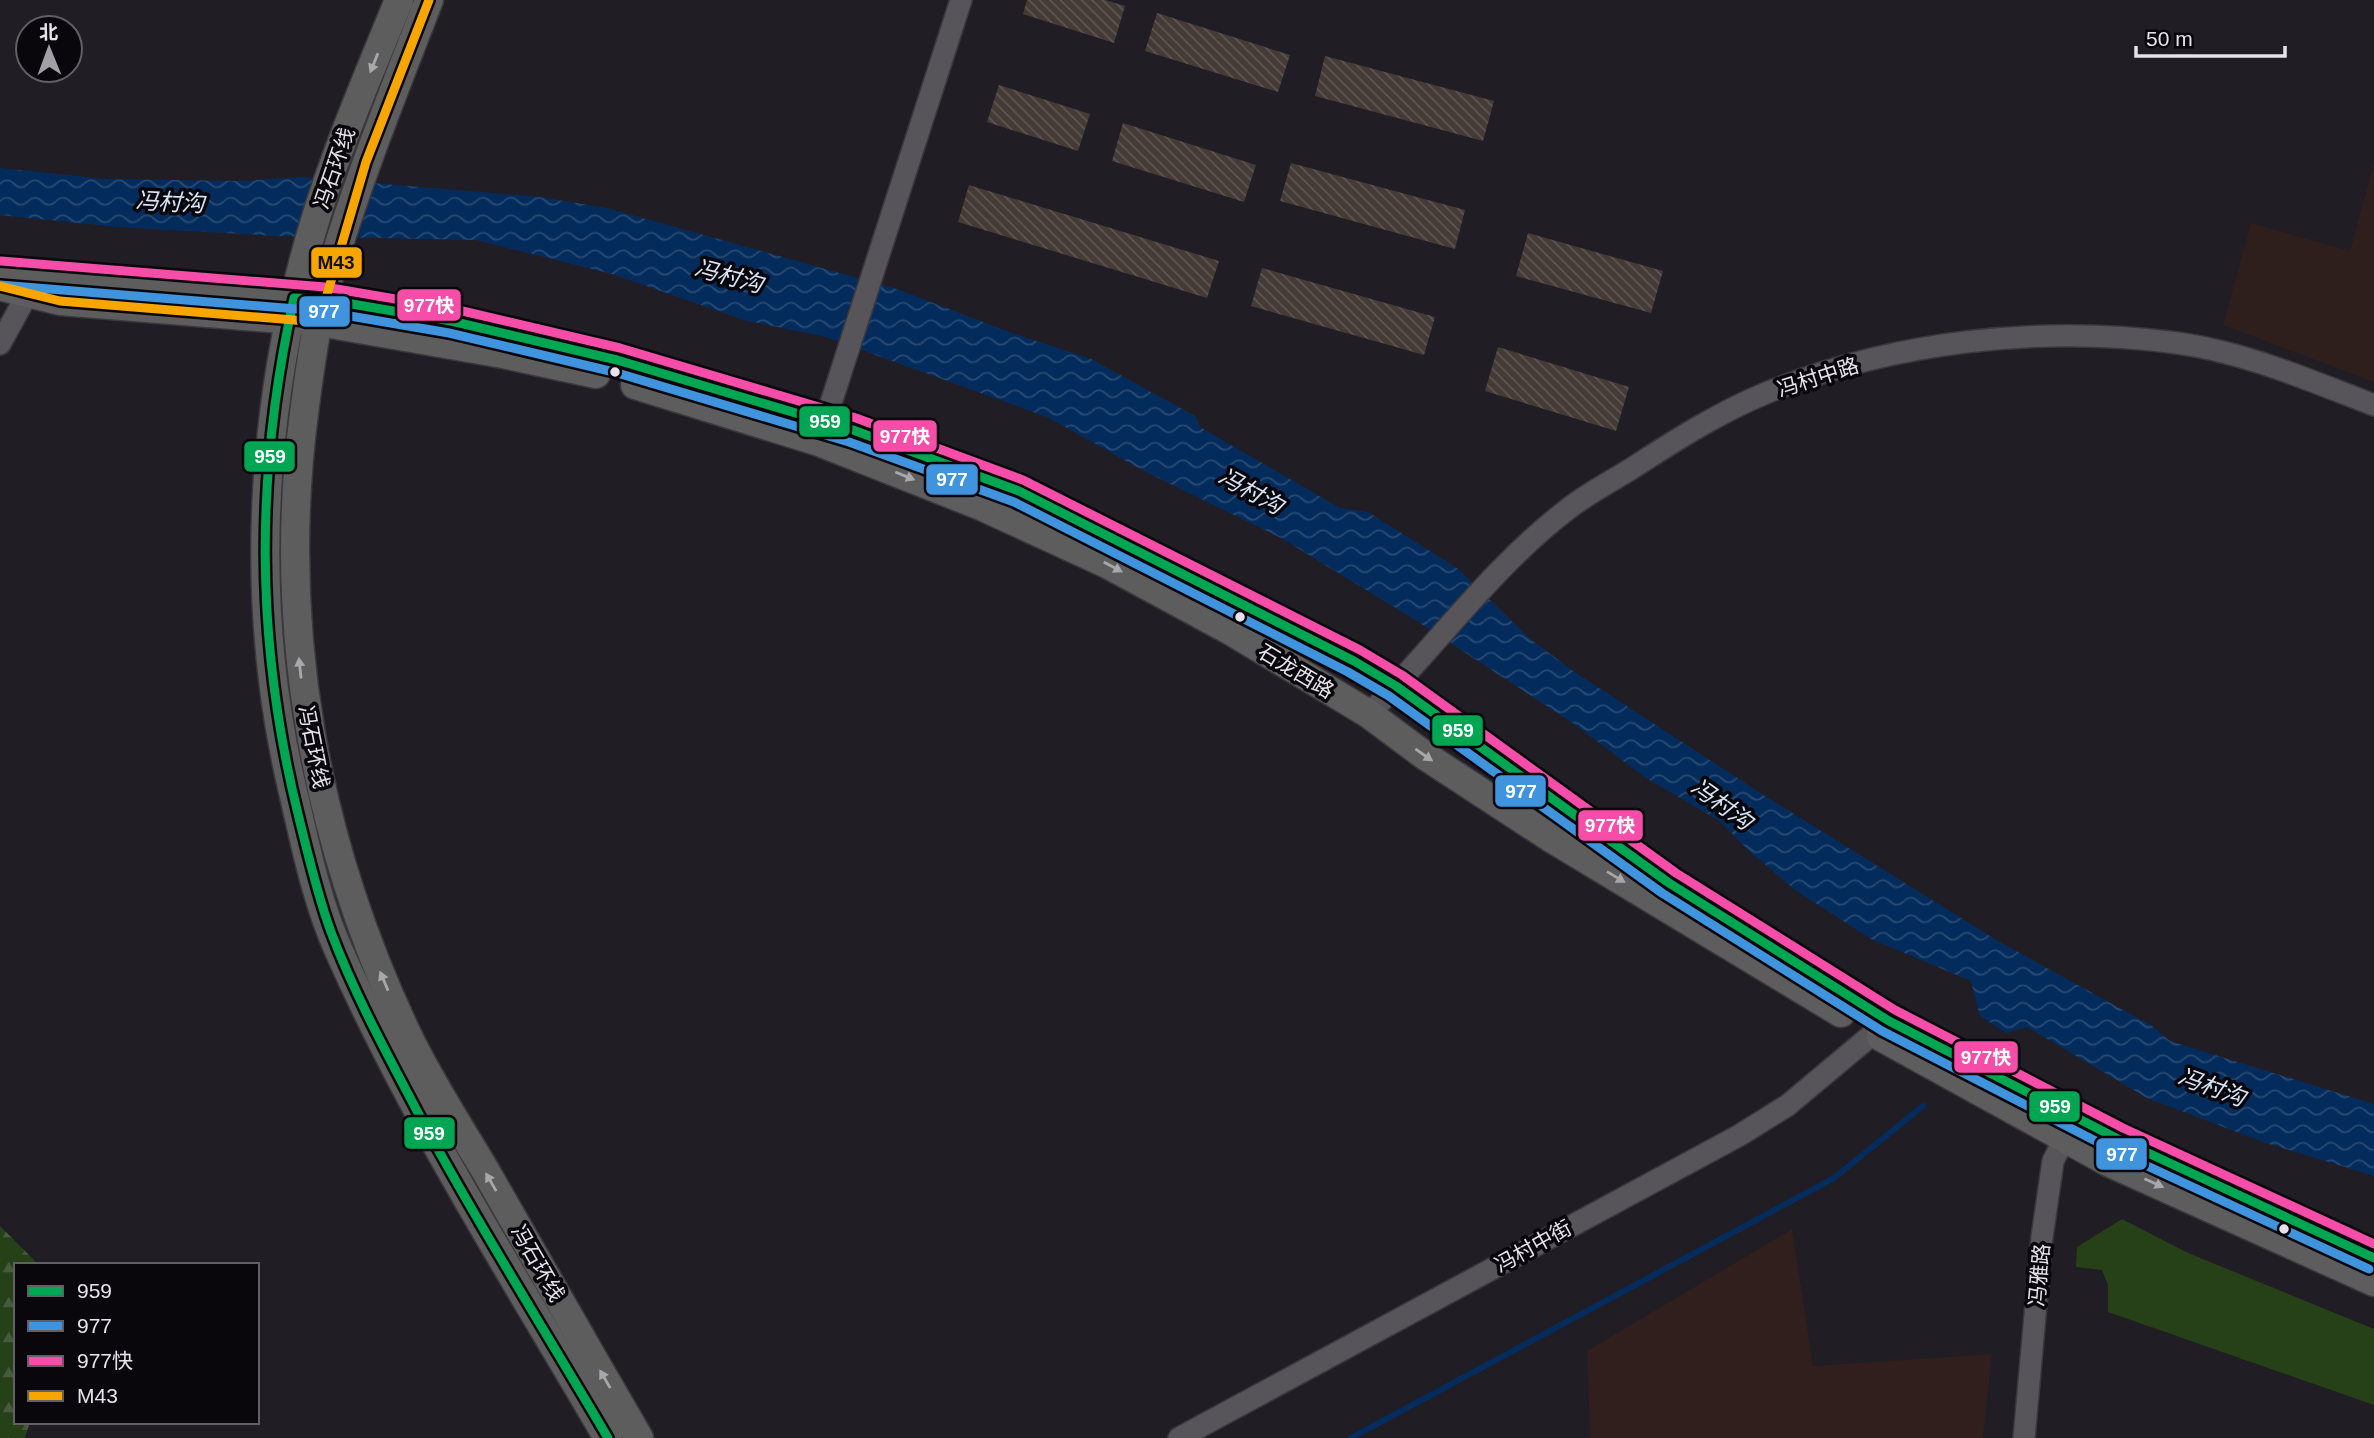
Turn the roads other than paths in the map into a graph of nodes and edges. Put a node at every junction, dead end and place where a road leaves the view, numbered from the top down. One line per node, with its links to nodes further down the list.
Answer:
1 (399, 0): 7 (main road, 冯石环线, one-way to 7)
2 (429, 0): 8 (main road, 冯石环线)
3 (961, 0): 11 (street)
4 (0, 273): 7 (main road, 石龙西路)
5 (0, 286): 6 (main road, 石龙西路)
6 (28, 293): 7 (main road, 石龙西路); 9 (street)
7 (292, 309): 8 (main road, 石龙西路); 19 (main road, 冯石环线)
8 (321, 311): 11 (main road, 石龙西路); 20 (main road, 冯石环线, one-way to 8)
9 (0, 344)
10 (2374, 405): 12 (street, 冯村中路)
11 (822, 431): 12 (main road, 石龙西路); 13 (main road, 石龙西路, one-way to 13)
12 (1396, 686): 13 (street, 冯村中路); 15 (main road, 石龙西路)
13 (1368, 714): 14 (main road, 石龙西路, one-way to 14)
14 (1874, 1033): 15 (main road, 石龙西路); 18 (street, 冯村中街)
15 (2069, 1128): 16 (main road, 石龙西路); 17 (main road, 石龙西路, one-way to 17); 22 (street, 冯雅路)
16 (2374, 1258)
17 (2374, 1282)
18 (1213, 1431): 21 (street, 冯村中街)
19 (607, 1438)
20 (639, 1438)
21 (1180, 1438)
22 (2024, 1438)

